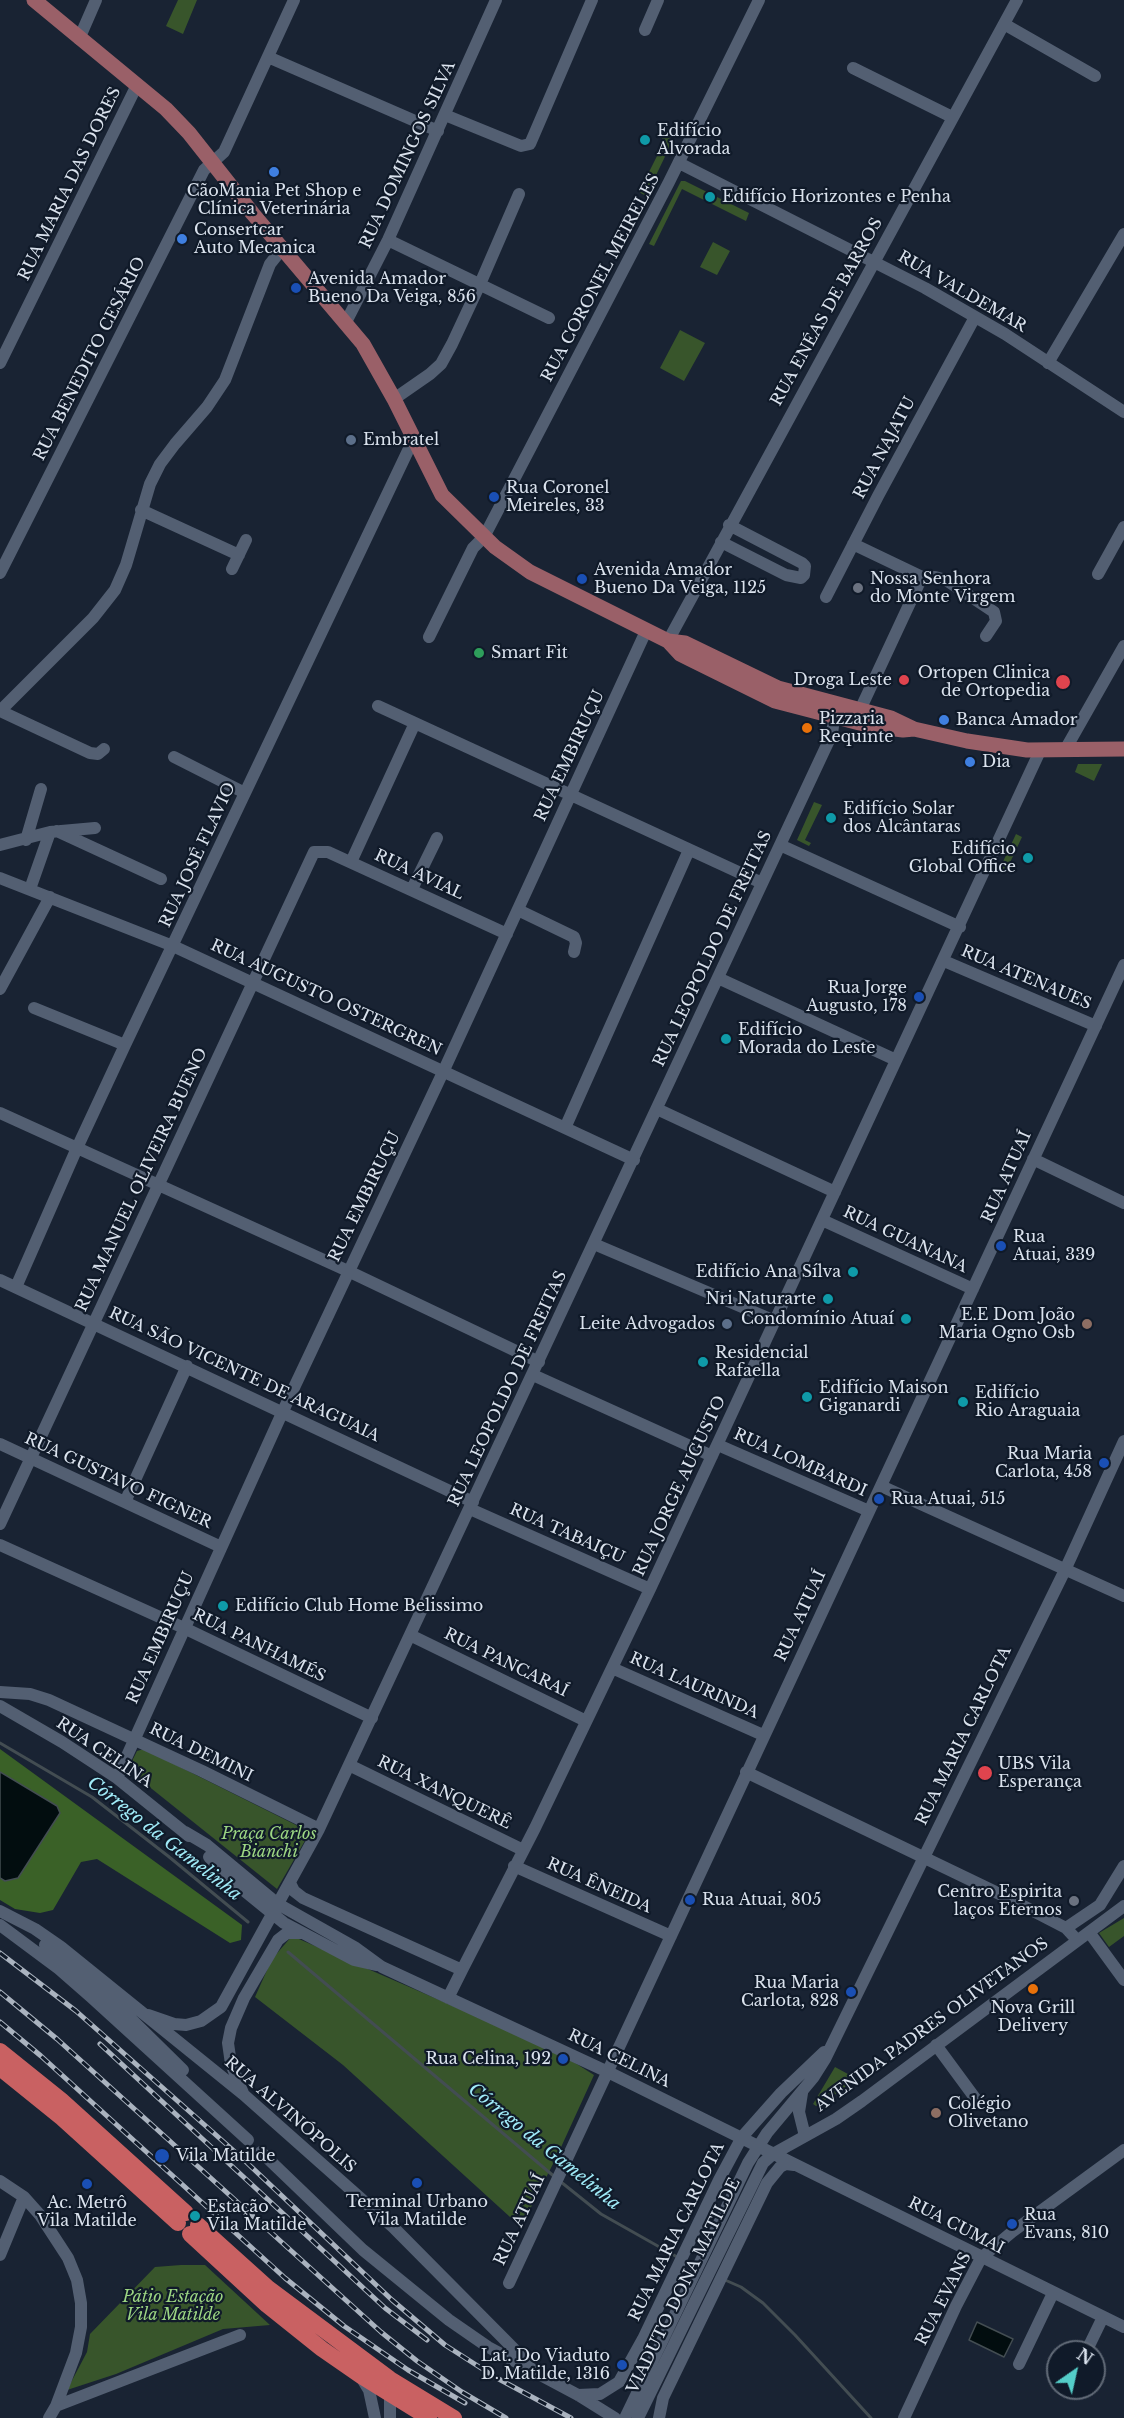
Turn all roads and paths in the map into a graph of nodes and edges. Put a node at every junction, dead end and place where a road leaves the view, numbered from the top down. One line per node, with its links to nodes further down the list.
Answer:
1 (34, 0): 11 (main road)
2 (96, 0): 11 (street)
3 (294, 0): 12 (street, RUA BENEDITO CESÁRIO)
4 (496, 0): 16 (street, RUA DOMINGOS SILVA)
5 (592, 0): 16 (street)
6 (658, 0): 10 (street)
7 (759, 0): 20 (street, RUA CORONEL MEIRELES)
8 (1017, 0): 9 (street, RUA ENÉAS DE BARROS)
9 (1004, 24): 14 (street); 17 (street, RUA ENÉAS DE BARROS)
10 (645, 30)
11 (79, 39): 15 (main road)
12 (268, 57): 18 (street); 19 (street, RUA BENEDITO CESÁRIO)
13 (853, 68): 17 (street)
14 (1095, 76)
15 (137, 85): 19 (main road); 30 (street, RUA MARIA DAS DORES)
16 (445, 115): 18 (street, RUA DOMINGOS SILVA)
17 (952, 117): 25 (street, RUA ENÉAS DE BARROS)
18 (438, 131): 23 (street, RUA DOMINGOS SILVA)
19 (212, 162): 24 (main road); 44 (street, RUA BENEDITO CESÁRIO)
20 (679, 163): 25 (street, RUA VALDEMAR); 38 (street, RUA CORONEL MEIRELES)
21 (519, 194): 26 (street)
22 (1124, 234): 31 (street)
23 (388, 240): 26 (street); 29 (street, RUA DOMINGOS SILVA)
24 (282, 249): 29 (main road); 35 (street)
25 (873, 260): 27 (street, RUA VALDEMAR); 36 (street, RUA ENÉAS DE BARROS)
26 (480, 284): 28 (street); 32 (street)
27 (975, 317): 31 (street, RUA VALDEMAR); 41 (street, RUA NAJATU)
28 (549, 318)
29 (346, 322): 32 (main road)
30 (0, 363)
31 (1048, 363): 33 (street, RUA VALDEMAR)
32 (394, 399): 34 (main road)
33 (1124, 412)
34 (414, 438): 38 (main road); 65 (street, RUA JOSÉ FLAVIO)
35 (141, 510): 42 (street); 56 (street)
36 (729, 525): 40 (street, RUA ENÉAS DE BARROS); 40 (street)
37 (1124, 527): 45 (street)
38 (484, 537): 48 (main road); 50 (street, RUA CORONEL MEIRELES)
39 (246, 540): 42 (street)
40 (721, 542): 51 (street, RUA ENÉAS DE BARROS)
41 (853, 544): 46 (street); 47 (street, RUA NAJATU)
42 (239, 555): 43 (street)
43 (232, 569)
44 (0, 573)
45 (1098, 574)
46 (922, 577): 49 (street); 55 (street)
47 (826, 597)
48 (646, 631): 51 (main road); 66 (street, RUA EMBIRUÇU)
49 (986, 636)
50 (429, 637)
51 (668, 641): 54 (main road)
52 (1124, 646): 61 (street)
53 (378, 706): 57 (street)
54 (835, 710): 55 (main road); 58 (main road); 72 (street, RUA LEOPOLDO DE FREITAS)
55 (860, 710): 58 (main road)
56 (0, 711): 59 (street)
57 (415, 723): 66 (street); 75 (street)
58 (914, 729): 62 (main road)
59 (104, 749)
60 (1124, 749): 61 (main road)
61 (1065, 750): 62 (main road)
62 (1040, 751): 83 (street, RUA JORGE AUGUSTO)
63 (174, 757): 65 (street)
64 (41, 789): 70 (street)
65 (245, 793): 85 (street, RUA JOSÉ FLAVIO)
66 (571, 794): 73 (street); 82 (street, RUA EMBIRUÇU)
67 (95, 828): 68 (street)
68 (54, 832): 70 (street); 77 (street); 79 (street)
69 (437, 838): 80 (street)
70 (26, 840): 71 (street)
71 (0, 845)
72 (780, 845): 78 (street, RUA LEOPOLDO DE FREITAS); 83 (street)
73 (689, 850): 78 (street); 99 (street)
74 (316, 851): 75 (street, RUA AVIAL); 90 (street, RUA MANUEL OLIVEIRA BUENO)
75 (351, 862): 80 (street, RUA AVIAL)
76 (0, 878): 79 (street, RUA AUGUSTO OSTERGREN)
77 (161, 879)
78 (762, 883): 89 (street, RUA LEOPOLDO DE FREITAS)
79 (30, 889): 81 (street, RUA AUGUSTO OSTERGREN)
80 (412, 890): 84 (street, RUA AVIAL)
81 (50, 897): 85 (street, RUA AUGUSTO OSTERGREN); 91 (street)
82 (518, 910): 84 (street, RUA EMBIRUÇU); 86 (street)
83 (960, 927): 87 (street, RUA JORGE AUGUSTO)
84 (507, 934): 96 (street, RUA EMBIRUÇU)
85 (173, 946): 90 (street, RUA AUGUSTO OSTERGREN); 94 (street, RUA JOSÉ FLAVIO)
86 (574, 952)
87 (944, 961): 93 (street, RUA ATENAUES); 95 (street, RUA JORGE AUGUSTO)
88 (1124, 964): 93 (street, RUA ATUAÍ)
89 (718, 978): 95 (street); 97 (street, RUA LEOPOLDO DE FREITAS)
90 (253, 981): 96 (street, RUA AUGUSTO OSTERGREN); 103 (street, RUA MANUEL OLIVEIRA BUENO)
91 (0, 989)
92 (34, 1008): 94 (street)
93 (1096, 1026): 101 (street, RUA ATUAÍ)
94 (125, 1045): 100 (street, RUA JOSÉ FLAVIO)
95 (896, 1060): 104 (street, RUA JORGE AUGUSTO)
96 (444, 1070): 99 (street, RUA AUGUSTO OSTERGREN); 108 (street, RUA EMBIRUÇU)
97 (657, 1109): 102 (street, RUA LEOPOLDO DE FREITAS); 104 (street)
98 (0, 1113): 100 (street)
99 (565, 1128): 102 (street, RUA AUGUSTO OSTERGREN)
100 (76, 1148): 103 (street); 110 (street, RUA JOSÉ FLAVIO)
101 (1033, 1159): 105 (street); 111 (street, RUA ATUAÍ)
102 (633, 1160): 107 (street, RUA LEOPOLDO DE FREITAS)
103 (158, 1185): 108 (street); 113 (street, RUA MANUEL OLIVEIRA BUENO)
104 (835, 1192): 106 (street, RUA JORGE AUGUSTO)
105 (1124, 1203)
106 (822, 1220): 111 (street, RUA GUANANA); 112 (street, RUA JORGE AUGUSTO)
107 (594, 1244): 112 (street); 114 (street, RUA LEOPOLDO DE FREITAS)
108 (348, 1272): 114 (street); 117 (street, RUA EMBIRUÇU)
109 (0, 1280): 110 (street, RUA SÃO VICENTE DE ARAGUAIA)
110 (16, 1287): 113 (street, RUA SÃO VICENTE DE ARAGUAIA)
111 (973, 1289): 122 (street, RUA ATUAÍ)
112 (775, 1320): 120 (street, RUA JORGE AUGUSTO)
113 (94, 1322): 115 (street, RUA SÃO VICENTE DE ARAGUAIA); 121 (street, RUA MANUEL OLIVEIRA BUENO)
114 (539, 1362): 116 (street, RUA LEOPOLDO DE FREITAS)
115 (187, 1366): 117 (street, RUA SÃO VICENTE DE ARAGUAIA); 123 (street)
116 (533, 1375): 120 (street, RUA LOMBARDI); 124 (street, RUA LEOPOLDO DE FREITAS)
117 (284, 1411): 124 (street, RUA SÃO VICENTE DE ARAGUAIA); 128 (street, RUA EMBIRUÇU)
118 (1124, 1441): 129 (street, RUA MARIA CARLOTA)
119 (0, 1444): 121 (street, RUA GUSTAVO FIGNER)
120 (715, 1450): 125 (street, RUA LOMBARDI); 130 (street, RUA JORGE AUGUSTO)
121 (30, 1458): 123 (street, RUA GUSTAVO FIGNER); 126 (street, RUA MANUEL OLIVEIRA BUENO)
122 (881, 1486): 125 (street, RUA ATUAÍ); 129 (street)
123 (125, 1502): 128 (street, RUA GUSTAVO FIGNER)
124 (472, 1505): 130 (street, RUA TABAIÇU); 133 (street, RUA LEOPOLDO DE FREITAS)
125 (869, 1511): 139 (street, RUA ATUAÍ)
126 (0, 1524)
127 (0, 1545): 132 (street, RUA PANHAMÉS)
128 (221, 1547): 132 (street, RUA EMBIRUÇU)
129 (1065, 1570): 131 (street); 146 (street, RUA MARIA CARLOTA)
130 (650, 1589): 134 (street, RUA JORGE AUGUSTO)
131 (1124, 1596)
132 (184, 1628): 137 (street, RUA PANHAMÉS); 140 (street, RUA EMBIRUÇU)
133 (410, 1635): 137 (street, RUA LEOPOLDO DE FREITAS); 138 (street, RUA PANCARAÍ)
134 (612, 1668): 138 (street, RUA JORGE AUGUSTO); 139 (street, RUA LAURINDA)
135 (0, 1692): 140 (street, RUA DEMINI)
136 (0, 1706): 143 (street, RUA CELINA)
137 (372, 1718): 141 (street, RUA LEOPOLDO DE FREITAS)
138 (586, 1721): 145 (street, RUA JORGE AUGUSTO)
139 (763, 1735): 142 (street, RUA ATUAÍ)
140 (134, 1739): 143 (street, RUA EMBIRUÇU); 144 (street, RUA DEMINI)
141 (350, 1765): 144 (street, RUA LEOPOLDO DE FREITAS); 145 (street, RUA XANQUERÊ)
142 (746, 1772): 146 (street); 157 (street, RUA ATUAÍ)
143 (117, 1778): 151 (street, RUA CELINA)
144 (319, 1829): 149 (street, RUA LEOPOLDO DE FREITAS)
145 (523, 1850): 147 (street, RUA JORGE AUGUSTO)
146 (924, 1856): 154 (street); 164 (street, RUA MARIA CARLOTA)
147 (514, 1866): 157 (street, RUA ÊNEIDA); 160 (street, RUA JORGE AUGUSTO)
148 (1123, 1874): 154 (street)
149 (290, 1883): 151 (street, RUA LEOPOLDO DE FREITAS); 160 (street)
150 (1124, 1906): 155 (street, AVENIDA PADRES OLIVETANOS)
151 (275, 1909): 156 (street, RUA CELINA); 159 (street, RUA CELINA); 163 (street, RUA LEOPOLDO DE FREITAS)
152 (4, 1913): 163 (street, RUA ALVINÓPOLIS); 172 (street)
153 (0, 1925): 172 (street)
154 (1066, 1928): 158 (street)
155 (1089, 1932): 158 (street, AVENIDA PADRES OLIVETANOS); 161 (street)
156 (301, 1933): 159 (street, RUA CELINA); 170 (street)
157 (671, 1936): 168 (street, RUA ATUAÍ)
158 (1077, 1940): 165 (street, AVENIDA PADRES OLIVETANOS)
159 (382, 1967): 162 (street, RUA CELINA)
160 (462, 1970): 162 (street)
161 (1124, 1980)
162 (448, 1998): 168 (street, RUA CELINA)
163 (148, 2015): 170 (street, RUA ALVINÓPOLIS)
164 (831, 2045): 169 (street, RUA MARIA CARLOTA); 174 (street, RUA MARIA CARLOTA)
165 (936, 2045): 171 (street); 173 (street, AVENIDA PADRES OLIVETANOS)
166 (0, 2051): 184 (highway)
167 (0, 2068): 184 (highway)
168 (608, 2072): 174 (street, RUA CELINA); 187 (street, RUA ATUAÍ)
169 (803, 2090): 173 (street); 176 (street, RUA MARIA CARLOTA)
170 (243, 2094): 196 (street, RUA ALVINÓPOLIS)
171 (975, 2098)
172 (207, 2102): 175 (street)
173 (805, 2136): 179 (street, AVENIDA PADRES OLIVETANOS)
174 (742, 2137): 176 (street, RUA CELINA); 192 (street, RUA MARIA CARLOTA)
175 (248, 2140)
176 (758, 2146): 179 (street, RUA CELINA); 181 (street, RUA MARIA CARLOTA)
177 (1124, 2150): 186 (street, RUA EVANS)
178 (261, 2152): 196 (street, RUA ALVINÓPOLIS)
179 (773, 2154): 180 (street, RUA CUMAI); 181 (street, AVENIDA PADRES OLIVETANOS)
180 (794, 2165): 186 (street, RUA CUMAI); 194 (street)
181 (754, 2166): 207 (street, VIADUTO DONA MATILDE); 208 (street, VIADUTO DONA MATILDE)
182 (0, 2181): 183 (street)
183 (24, 2197): 185 (street); 200 (street)
184 (188, 2224): 197 (highway); 198 (highway)
185 (0, 2255)
186 (981, 2258): 188 (street, RUA CUMAI); 210 (street, RUA EVANS)
187 (509, 2283)
188 (1053, 2293): 189 (street, RUA CUMAI); 195 (street)
189 (1101, 2322): 190 (street, RUA CUMAI); 193 (street)
190 (1124, 2327)
191 (240, 2335): 200 (street)
192 (643, 2339): 194 (street); 199 (street, RUA MARIA CARLOTA)
193 (1092, 2340)
194 (682, 2358): 209 (street)
195 (1019, 2364)
196 (534, 2372): 199 (street, RUA ALVINÓPOLIS)
197 (361, 2376): 198 (highway); 202 (street)
198 (390, 2387): 203 (street); 204 (highway); 205 (highway)
199 (578, 2395): 206 (street, RUA ALVINÓPOLIS)
200 (56, 2406): 201 (street)
201 (49, 2418)
202 (375, 2418)
203 (390, 2418)
204 (429, 2418)
205 (454, 2418)
206 (615, 2418)
207 (625, 2418)
208 (638, 2418)
209 (659, 2418)
210 (904, 2418)

